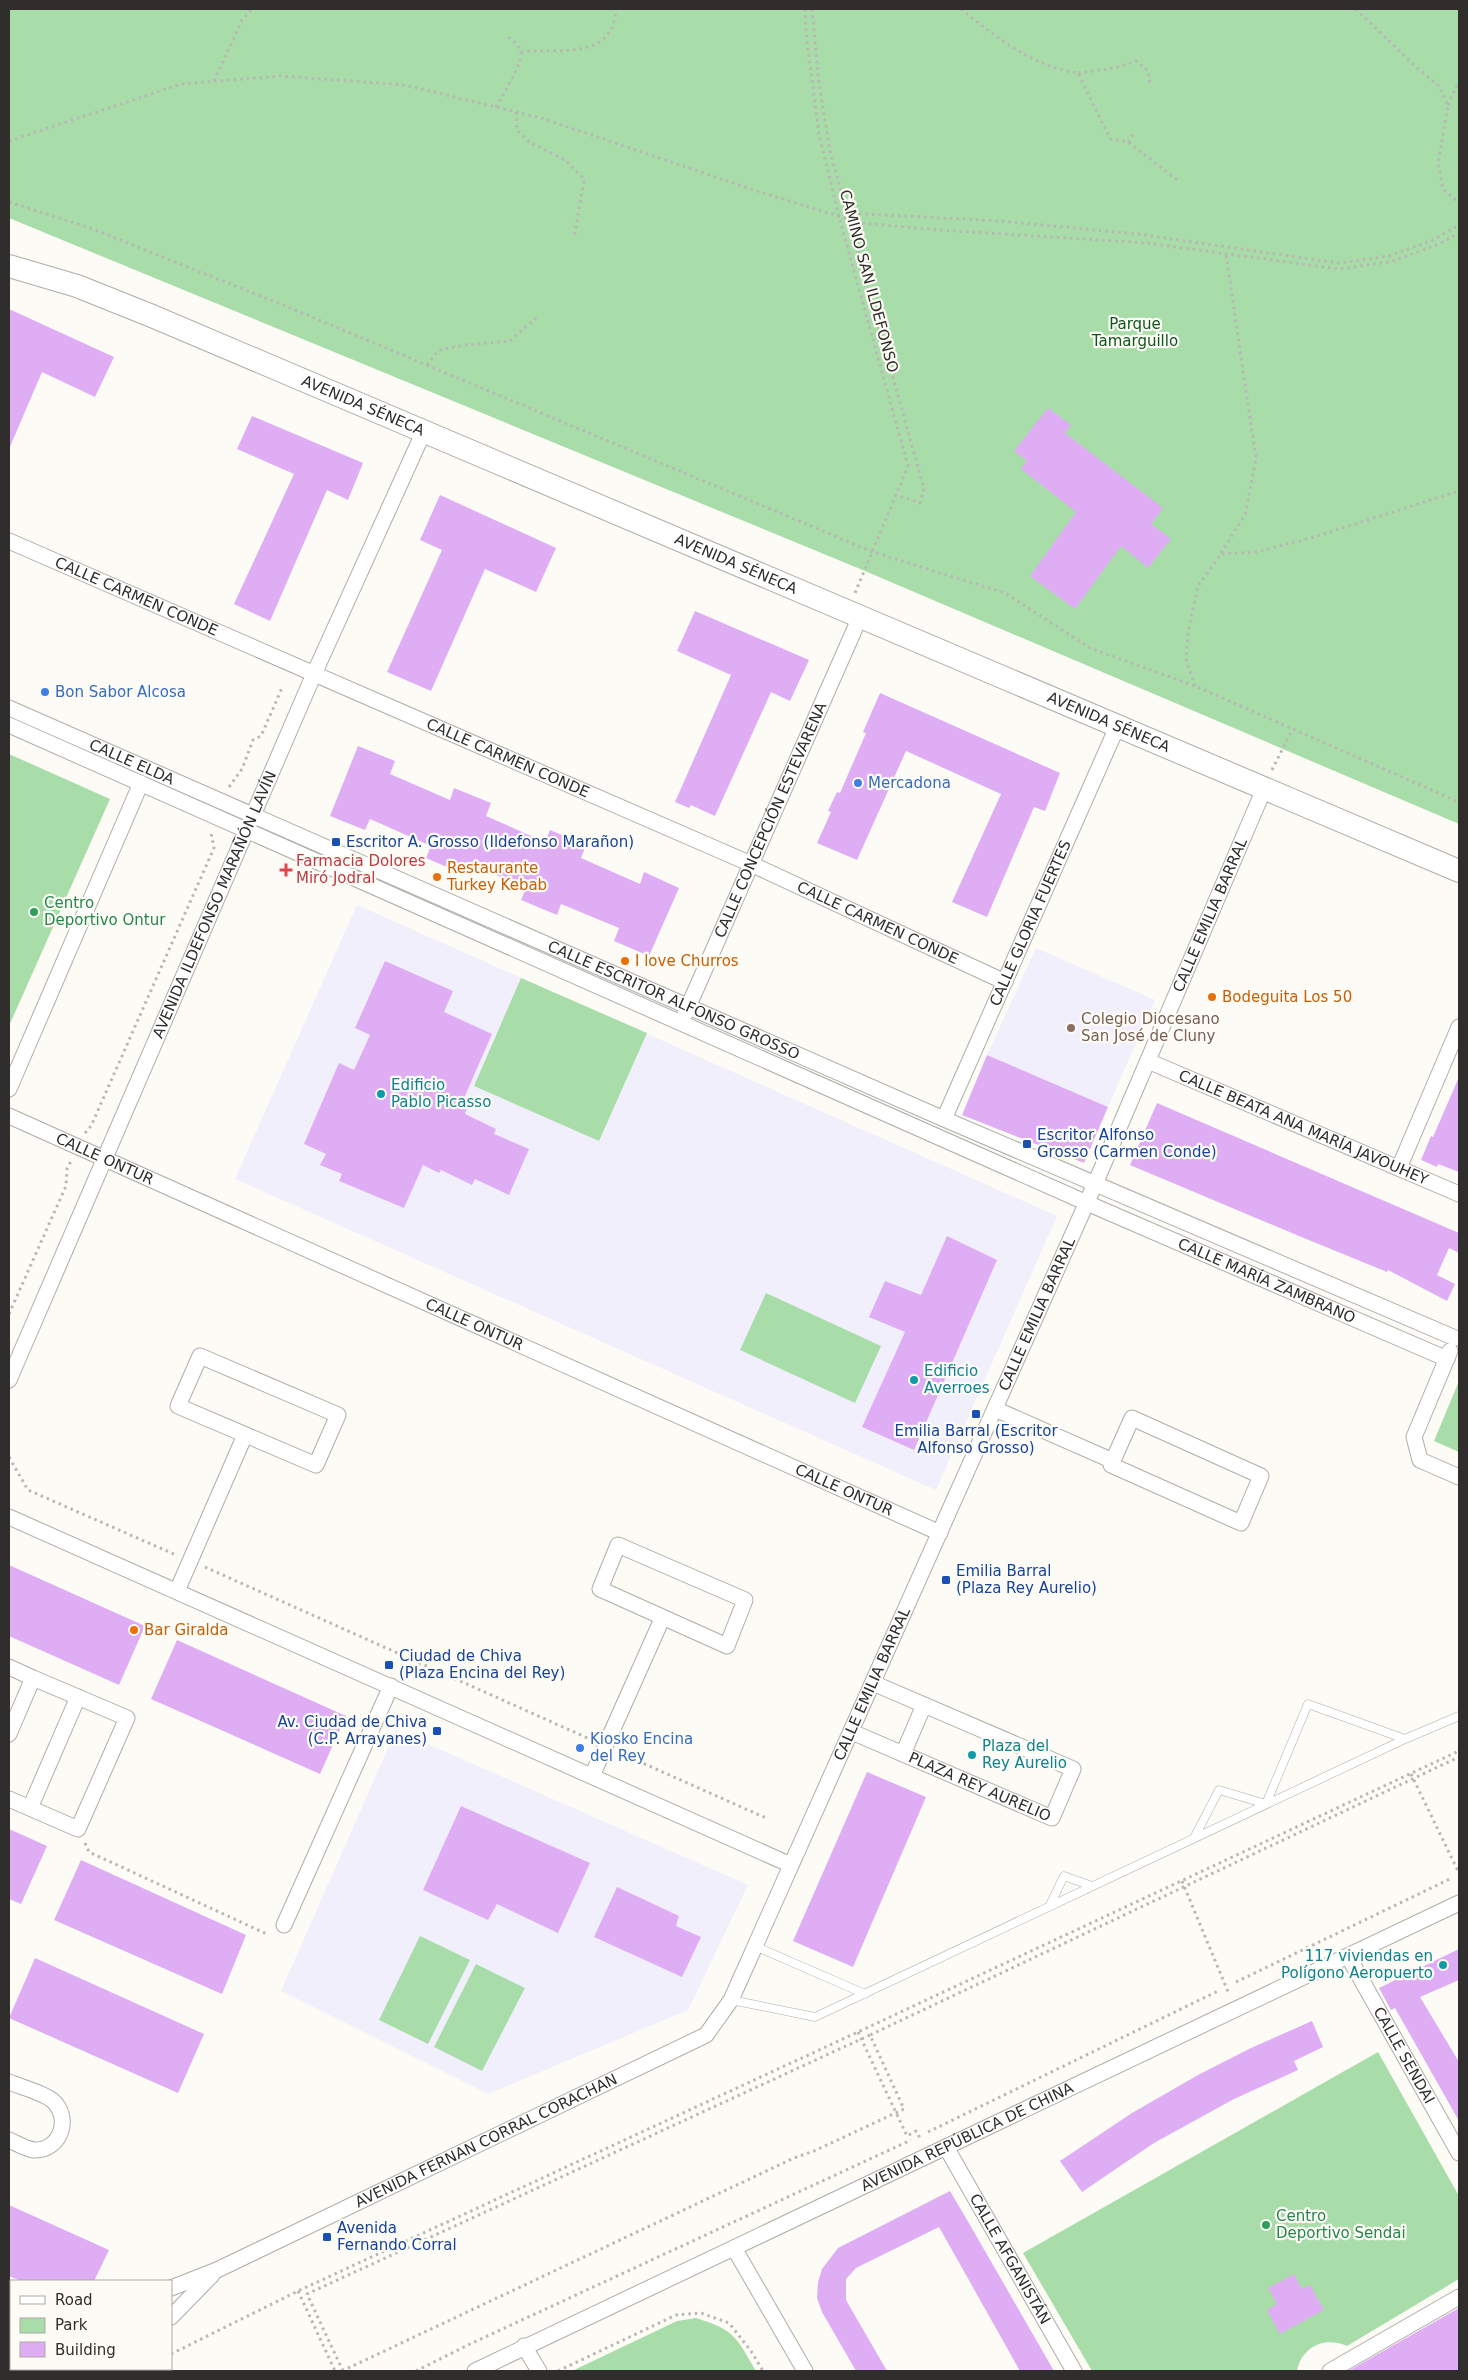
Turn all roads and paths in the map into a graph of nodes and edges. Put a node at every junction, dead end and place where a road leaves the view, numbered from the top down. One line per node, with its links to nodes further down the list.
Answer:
1 (252, 9): 11 (path)
2 (616, 9): 8 (path)
3 (806, 9): 23 (path, CAMINO SAN ILDEFONSO)
4 (812, 9): 22 (path)
5 (961, 9): 9 (path)
6 (1356, 9): 13 (path)
7 (508, 38): 8 (path)
8 (521, 52): 14 (path)
9 (1078, 73): 12 (path); 18 (path)
10 (1459, 81): 13 (path)
11 (214, 82): 14 (path); 17 (path)
12 (1150, 84)
13 (1448, 106): 21 (path)
14 (496, 107): 15 (path)
15 (516, 112): 23 (path); 27 (path)
16 (1134, 133): 18 (path)
17 (9, 141)
18 (1128, 142): 19 (path)
19 (1180, 182)
20 (9, 202): 31 (path)
21 (1459, 204)
22 (846, 213): 24 (path); 25 (path)
23 (839, 217): 24 (path); 34 (path, CAMINO SAN ILDEFONSO)
24 (848, 219): 28 (path); 34 (path)
25 (1459, 225)
26 (1459, 232): 28 (path)
27 (574, 238)
28 (1226, 254): 37 (path)
29 (9, 266): 32 (street, AVENIDA SÉNECA)
30 (538, 316): 31 (path)
31 (427, 365): 36 (path)
32 (424, 431): 38 (street, AVENIDA SÉNECA); 39 (street, AVENIDA ILDEFONSO MARAÑÓN LAVÍN)
33 (1459, 491): 37 (path)
34 (896, 494): 36 (path, CAMINO SAN ILDEFONSO)
35 (9, 541): 39 (street, CALLE CARMEN CONDE)
36 (873, 552): 38 (path, CAMINO SAN ILDEFONSO); 40 (path)
37 (1220, 554): 40 (path)
38 (854, 615): 44 (street, AVENIDA SÉNECA); 52 (street, CALLE CONCEPCIÓN ESTEVARENA)
39 (314, 674): 50 (street, AVENIDA ILDEFONSO MARAÑÓN LAVÍN); 52 (street, CALLE CARMEN CONDE)
40 (1195, 686): 45 (path)
41 (282, 688): 48 (path)
42 (9, 708): 50 (street, CALLE ELDA)
43 (9, 725): 46 (street, CALLE ELDA)
44 (1117, 727): 47 (street, AVENIDA SÉNECA); 54 (street, CALLE GLORIA FUERTES)
45 (1292, 730): 47 (path); 49 (path)
46 (141, 783): 50 (street, CALLE ELDA); 59 (street)
47 (1264, 790): 53 (street, AVENIDA SÉNECA); 58 (street, CALLE EMILIA BARRAL)
48 (226, 791)
49 (1459, 802)
50 (250, 823): 55 (street, CALLE ESCRITOR ALFONSO GROSSO); 56 (street, CALLE ESCRITOR ALFONSO GROSSO); 64 (street, AVENIDA ILDEFONSO MARAÑÓN LAVÍN)
51 (211, 826): 62 (path)
52 (751, 864): 54 (street, CALLE CARMEN CONDE); 55 (street, CALLE CONCEPCIÓN ESTEVARENA)
53 (1459, 871)
54 (1005, 982): 61 (street, CALLE GLORIA FUERTES)
55 (689, 1006): 56 (street, CALLE CONCEPCIÓN ESTEVARENA); 61 (street, CALLE ESCRITOR ALFONSO GROSSO)
56 (682, 1022): 68 (street, CALLE ESCRITOR ALFONSO GROSSO)
57 (1459, 1027): 65 (street)
58 (1148, 1061): 65 (street, CALLE BEATA ANA MARÍA JAVOUHEY); 66 (street, CALLE EMILIA BARRAL)
59 (9, 1089)
60 (9, 1116): 64 (street, CALLE ONTUR)
61 (944, 1120): 66 (street, CALLE ESCRITOR ALFONSO GROSSO)
62 (82, 1137)
63 (74, 1155): 69 (path)
64 (105, 1158): 72 (street, AVENIDA ILDEFONSO MARAÑÓN LAVÍN); 79 (street, CALLE ONTUR)
65 (1399, 1168): 67 (street, CALLE BEATA ANA MARÍA JAVOUHEY)
66 (1095, 1184): 68 (street, CALLE EMILIA BARRAL); 70 (street, CALLE MARÍA ZAMBRANO)
67 (1459, 1194)
68 (1087, 1203): 71 (street, CALLE MARÍA ZAMBRANO); 73 (street, CALLE EMILIA BARRAL)
69 (9, 1314)
70 (1457, 1333): 71 (street)
71 (1447, 1359): 77 (street)
72 (9, 1380)
73 (995, 1409): 76 (street); 79 (street, CALLE EMILIA BARRAL)
74 (245, 1435): 74 (street); 82 (street)
75 (9, 1457): 80 (path)
76 (1113, 1461): 76 (street)
77 (1459, 1478)
78 (9, 1517): 82 (street)
79 (940, 1533): 86 (street, CALLE EMILIA BARRAL)
80 (182, 1557)
81 (199, 1565): 94 (path)
82 (177, 1591): 87 (street)
83 (662, 1619): 83 (street); 100 (street)
84 (9, 1667): 85 (street)
85 (33, 1678): 88 (street); 92 (street)
86 (874, 1683): 89 (street, PLAZA REY AURELIO); 91 (street, CALLE EMILIA BARRAL)
87 (391, 1686): 100 (street); 116 (street)
88 (78, 1697): 104 (street); 106 (street)
89 (924, 1705): 97 (street); 97 (street, PLAZA REY AURELIO)
90 (1459, 1716): 93 (lane)
91 (852, 1732): 97 (street, PLAZA REY AURELIO); 108 (street, CALLE EMILIA BARRAL)
92 (9, 1734)
93 (1405, 1739): 103 (lane); 103 (lane)
94 (597, 1743)
95 (616, 1751): 105 (path)
96 (1459, 1751): 99 (path)
97 (902, 1754)
98 (1459, 1757): 101 (path)
99 (1411, 1774): 101 (path); 111 (path)
100 (592, 1776): 108 (street)
101 (1413, 1778): 109 (path); 113 (path)
102 (9, 1799): 104 (street)
103 (1266, 1804): 107 (lane); 107 (lane)
104 (30, 1808): 106 (street)
105 (766, 1818)
106 (78, 1829): 116 (path)
107 (1194, 1838): 112 (lane)
108 (790, 1865): 117 (street, CALLE EMILIA BARRAL)
109 (1459, 1873)
110 (1452, 1878): 119 (path)
111 (1182, 1881): 113 (path); 124 (path)
112 (1092, 1886): 115 (lane); 115 (lane)
113 (1185, 1887): 123 (path); 125 (path)
114 (1459, 1903): 118 (street, AVENIDA REPÚBLICA DE CHINA)
115 (1049, 1906): 121 (lane)
116 (284, 1925)
117 (755, 1946): 121 (lane); 122 (street, CALLE EMILIA BARRAL)
118 (1348, 1956): 123 (street, AVENIDA REPÚBLICA DE CHINA); 133 (street, CALLE SENDAI)
119 (1236, 1982)
120 (1218, 1991): 129 (path)
121 (865, 1994): 122 (lane)
122 (731, 2000): 136 (street, AVENIDA FERNAN CORRAL CORACHAN)
123 (1235, 2009): 132 (street, AVENIDA REPÚBLICA DE CHINA)
124 (858, 2032): 126 (path); 138 (path)
125 (870, 2035): 126 (path); 128 (path)
126 (862, 2039): 128 (path); 144 (path)
127 (9, 2082): 130 (street)
128 (896, 2112): 134 (path); 144 (path)
129 (928, 2132)
130 (9, 2140)
131 (911, 2140): 145 (path)
132 (946, 2147): 134 (street, AVENIDA REPÚBLICA DE CHINA); 151 (street, CALLE AFGANISTÁN)
133 (1459, 2153)
134 (928, 2156): 135 (street, AVENIDA REPÚBLICA DE CHINA)
135 (734, 2248): 141 (street, AVENIDA REPÚBLICA DE CHINA); 150 (street)
136 (217, 2270): 137 (street, AVENIDA FERNAN CORRAL CORACHAN); 140 (street)
137 (172, 2288)
138 (298, 2291): 142 (path); 143 (path)
139 (1459, 2297): 152 (street)
140 (172, 2316)
141 (524, 2346): 146 (street, AVENIDA REPÚBLICA DE CHINA); 147 (street)
142 (172, 2354)
143 (335, 2371)
144 (342, 2371)
145 (416, 2371)
146 (475, 2371)
147 (539, 2371)
148 (558, 2371): 149 (path)
149 (763, 2371)
150 (805, 2371)
151 (1074, 2371)
152 (1332, 2371)

